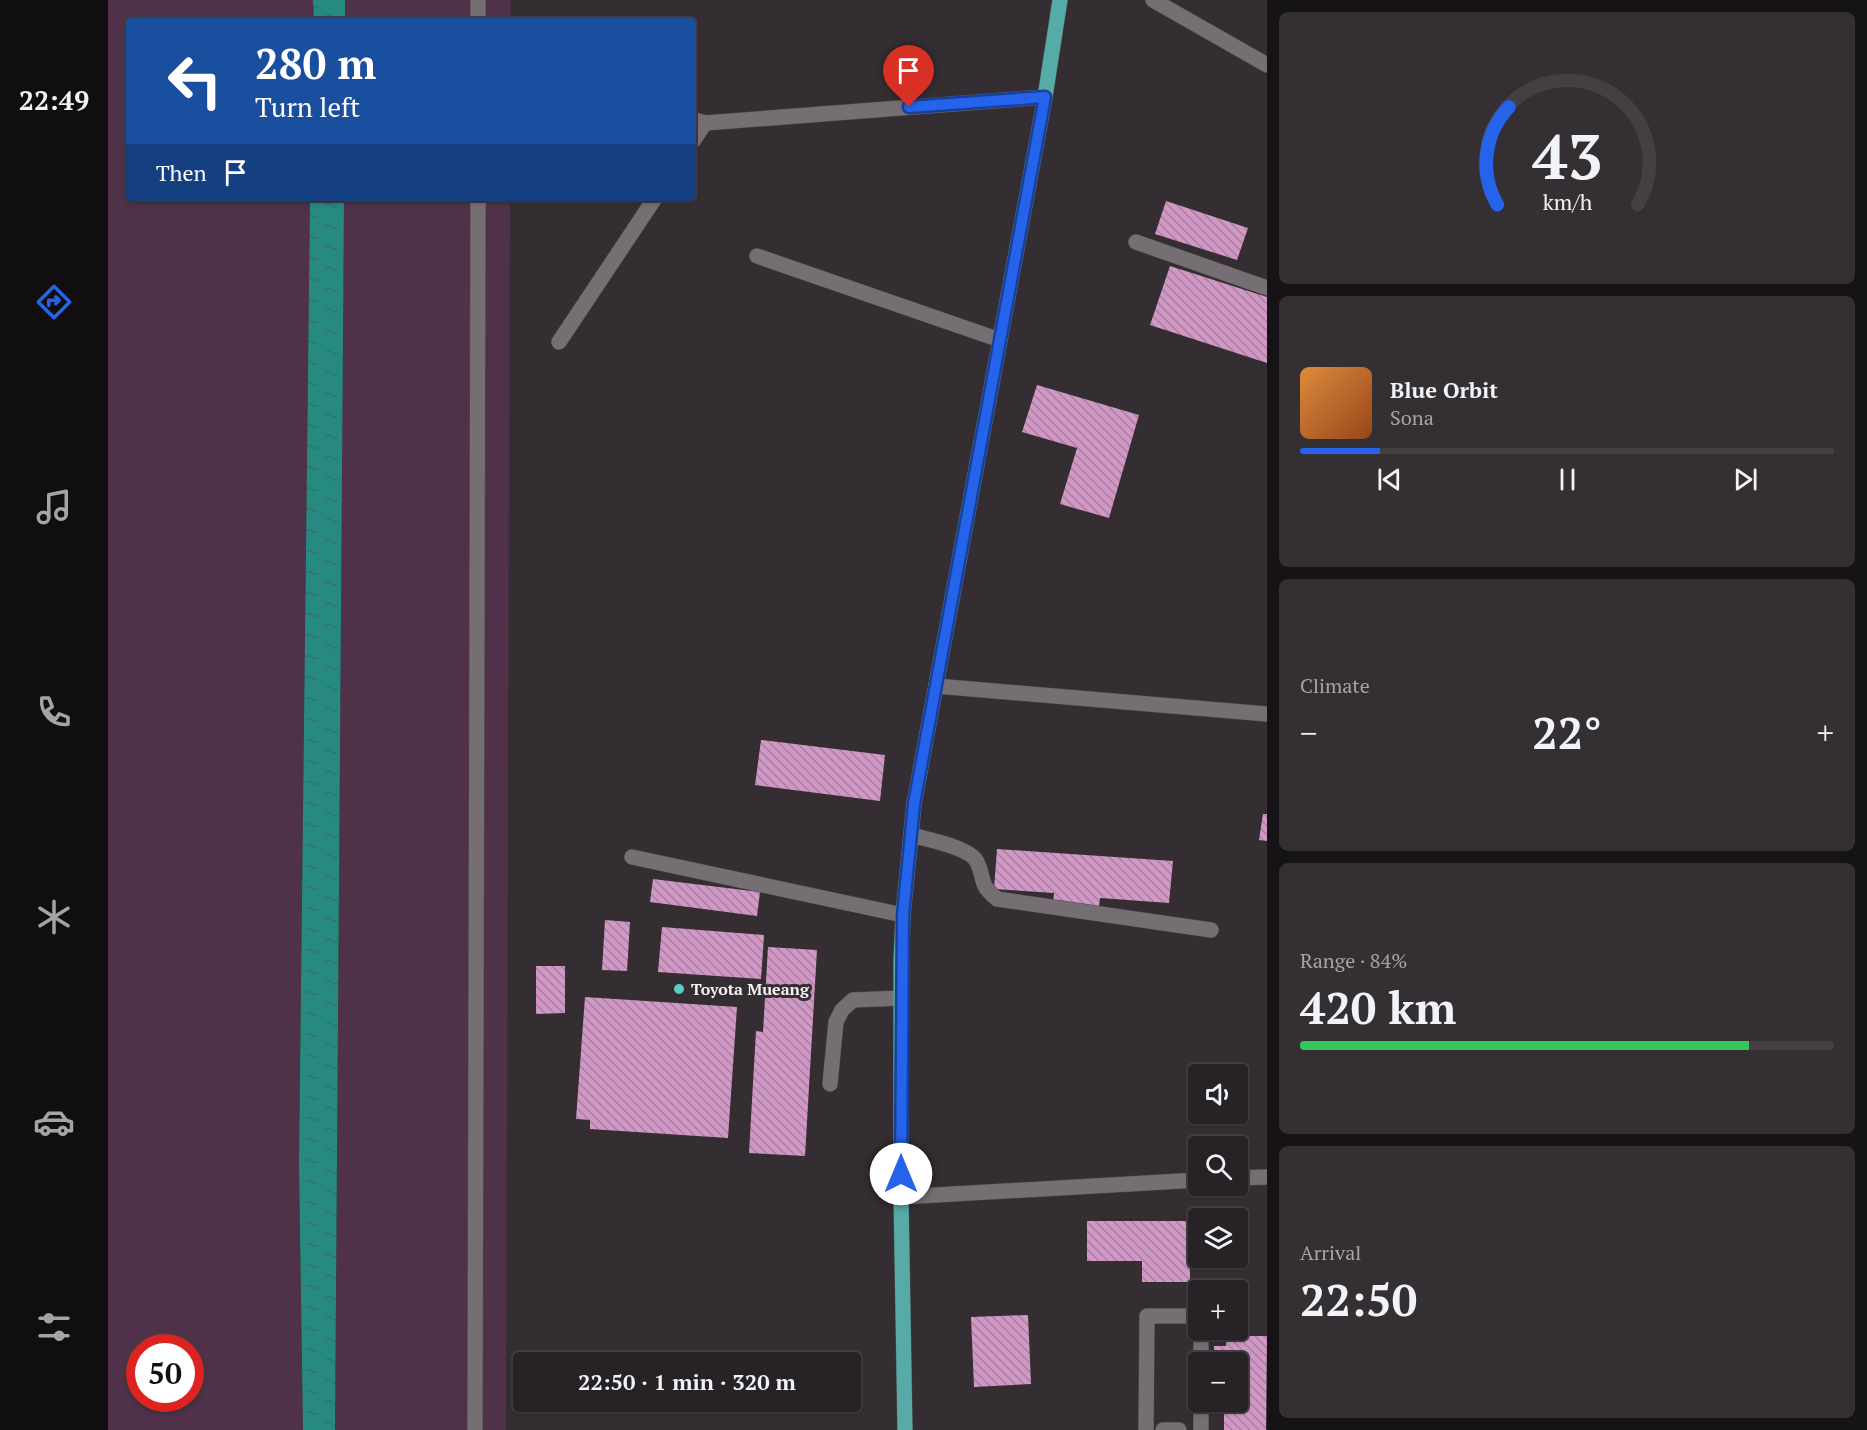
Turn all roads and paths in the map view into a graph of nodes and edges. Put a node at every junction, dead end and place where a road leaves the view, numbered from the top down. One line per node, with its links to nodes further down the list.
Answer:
1 (478, 0): 4 (street)
2 (1060, 0): 6 (main road)
3 (1153, 0): 5 (street)
4 (478, 18)
5 (1267, 65)
6 (1045, 97): 7 (street); 13 (main road)
7 (699, 121)
8 (478, 201): 29 (street)
9 (653, 201): 14 (street)
10 (1136, 242): 12 (street)
11 (757, 256): 13 (street)
12 (1267, 288)
13 (1000, 340): 15 (main road)
14 (558, 342)
15 (936, 686): 16 (street); 17 (main road)
16 (1267, 714)
17 (912, 836): 19 (main road); 20 (street)
18 (632, 857): 19 (street)
19 (903, 915): 21 (main road)
20 (1211, 930)
21 (902, 998): 22 (street); 26 (main road)
22 (830, 1084)
23 (1267, 1177): 24 (street)
24 (1248, 1178)
25 (1188, 1181): 26 (street)
26 (901, 1197): 30 (main road)
27 (1188, 1316): 31 (street)
28 (1201, 1412): 34 (street)
29 (475, 1430)
30 (905, 1430)
31 (1146, 1430)
32 (1163, 1430): 33 (street)
33 (1179, 1430)
34 (1201, 1430)

